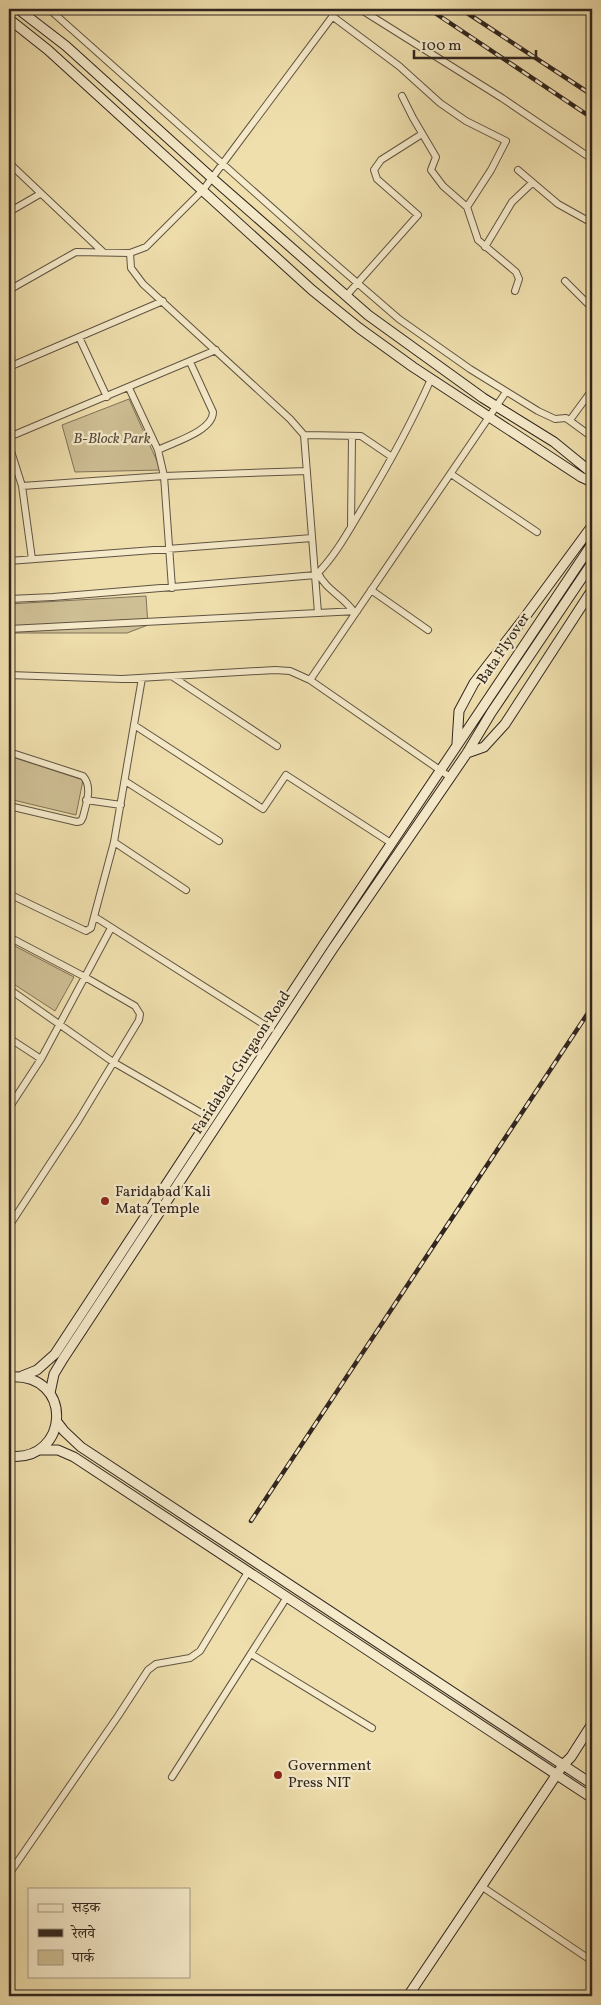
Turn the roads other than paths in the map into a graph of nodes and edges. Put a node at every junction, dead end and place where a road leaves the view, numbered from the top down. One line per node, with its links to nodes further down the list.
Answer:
1 (18, 9): 13 (street)
2 (49, 9): 11 (street)
3 (338, 9): 5 (street)
4 (360, 9): 9 (street)
5 (332, 16): 11 (street); 17 (street)
6 (9, 19): 15 (street)
7 (402, 96): 8 (street)
8 (422, 134): 17 (street); 24 (street)
9 (592, 159)
10 (9, 164): 16 (street)
11 (223, 164): 13 (street); 24 (street)
12 (518, 170): 14 (street)
13 (212, 178): 15 (street); 27 (street)
14 (532, 183): 19 (street); 20 (street)
15 (203, 190): 22 (street); 34 (street)
16 (40, 194): 18 (street); 21 (street)
17 (467, 207): 20 (street)
18 (9, 212)
19 (592, 223)
20 (485, 247): 26 (street)
21 (103, 252): 22 (street); 25 (street)
22 (130, 253): 28 (street)
23 (565, 281): 29 (street)
24 (357, 283): 27 (street); 37 (street)
25 (9, 290)
26 (515, 291)
27 (346, 296): 39 (street)
28 (164, 301): 30 (street); 31 (street)
29 (592, 308)
30 (79, 337): 33 (street); 38 (street)
31 (216, 350): 32 (street); 42 (street)
32 (190, 362): 35 (street); 47 (street)
33 (9, 367)
34 (431, 379): 40 (street); 48 (street)
35 (128, 388): 38 (street); 47 (street)
36 (592, 390): 41 (street)
37 (506, 392): 39 (street); 41 (street)
38 (107, 397): 44 (street)
39 (496, 406): 40 (street); 52 (street)
40 (490, 417): 53 (street); 55 (street)
41 (570, 420): 45 (street)
42 (304, 435): 43 (street); 50 (street)
43 (352, 436): 48 (street); 58 (street)
44 (9, 437)
45 (592, 437)
46 (9, 445): 49 (street)
47 (158, 450): 54 (street)
48 (392, 457): 58 (street)
49 (17, 470): 51 (street); 56 (street)
50 (307, 471): 54 (street); 60 (street)
51 (9, 473)
52 (592, 473)
53 (451, 474): 59 (street); 68 (street)
54 (164, 476): 56 (street); 62 (street)
55 (592, 482)
56 (22, 486): 63 (street)
57 (592, 526): 81 (street)
58 (351, 530): 66 (street)
59 (537, 532)
60 (312, 538): 62 (street); 66 (street)
61 (592, 544): 81 (street, Bata Flyover)
62 (169, 549): 63 (street); 67 (street)
63 (32, 559): 64 (street)
64 (9, 561)
65 (592, 563): 83 (street, Bata Flyover)
66 (317, 574): 67 (street); 71 (street); 72 (street)
67 (172, 588): 70 (street)
68 (371, 590): 71 (street); 74 (street)
69 (592, 590): 83 (street)
70 (9, 599)
71 (355, 612): 72 (street); 78 (street)
72 (318, 613): 73 (street)
73 (9, 629)
74 (428, 630)
75 (9, 675): 77 (street)
76 (173, 677): 77 (street); 78 (street); 80 (street)
77 (142, 678): 79 (street)
78 (310, 680): 84 (street)
79 (134, 725): 86 (street); 92 (street)
80 (278, 746)
81 (456, 746): 84 (street, Bata Flyover)
82 (9, 752): 87 (street)
83 (467, 753): 85 (street, Faridabad-Gurgaon Road)
84 (440, 770): 85 (street); 92 (street, Faridabad-Gurgaon Road)
85 (450, 777): 102 (street, Faridabad-Gurgaon Road)
86 (125, 781): 88 (street); 90 (street)
87 (86, 800): 88 (street); 89 (street)
88 (121, 804): 91 (street)
89 (9, 806)
90 (219, 840)
91 (114, 842): 93 (street); 95 (street)
92 (391, 843): 101 (street, Faridabad-Gurgaon Road)
93 (186, 890)
94 (9, 894): 95 (street)
95 (95, 917): 96 (street)
96 (111, 928): 98 (street); 101 (street)
97 (9, 937): 98 (street)
98 (85, 977): 100 (street); 105 (street)
99 (9, 989): 100 (street)
100 (60, 1023): 104 (street); 105 (street)
101 (270, 1028): 102 (street); 107 (street, Faridabad-Gurgaon Road)
102 (278, 1033): 111 (street, Faridabad-Gurgaon Road)
103 (9, 1038): 104 (street)
104 (41, 1059): 106 (street)
105 (113, 1062): 107 (street); 108 (street)
106 (9, 1108)
107 (210, 1118): 109 (street, Faridabad-Gurgaon Road)
108 (9, 1226)
109 (22, 1376): 110 (street); 111 (street)
110 (9, 1377)
111 (50, 1393): 112 (street)
112 (57, 1422): 113 (street); 120 (street)
113 (40, 1450): 114 (street); 115 (street)
114 (9, 1457)
115 (248, 1572): 116 (street); 125 (street)
116 (287, 1597): 117 (street); 121 (street)
117 (251, 1654): 119 (street); 122 (street)
118 (592, 1724): 120 (street)
119 (372, 1728)
120 (563, 1765): 121 (street); 123 (street)
121 (556, 1775): 124 (street); 126 (street)
122 (172, 1778)
123 (592, 1784)
124 (592, 1798)
125 (9, 1874)
126 (481, 1886): 127 (street); 128 (street)
127 (592, 1961)
128 (408, 1996)

